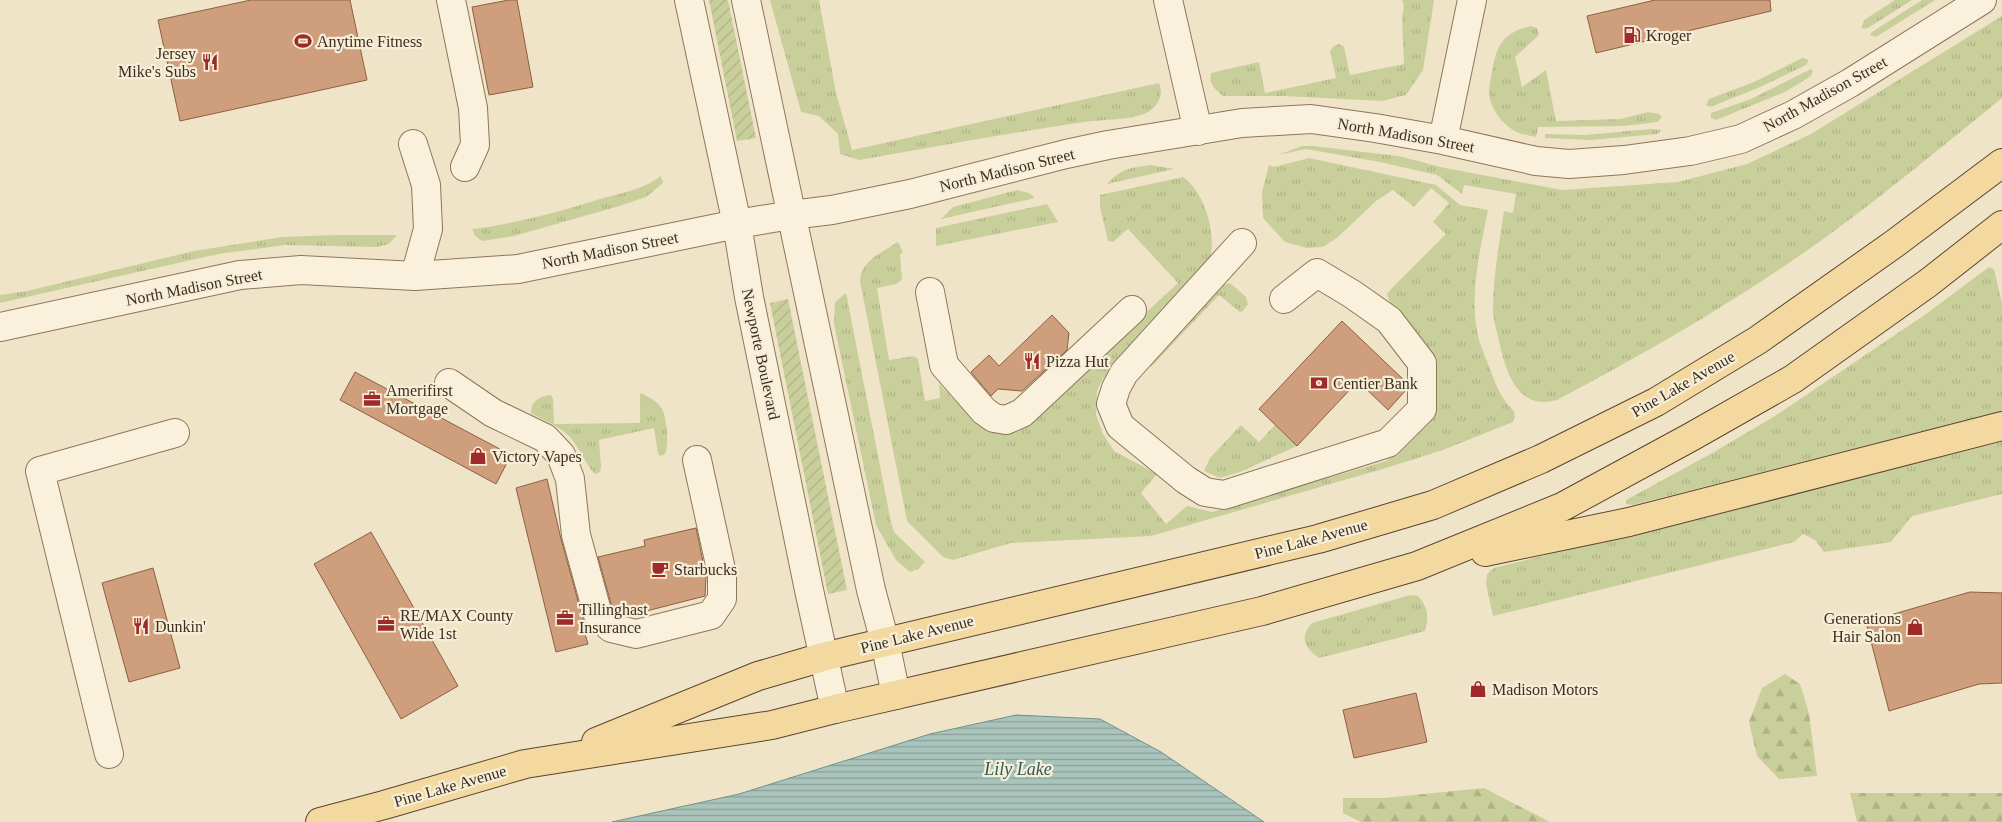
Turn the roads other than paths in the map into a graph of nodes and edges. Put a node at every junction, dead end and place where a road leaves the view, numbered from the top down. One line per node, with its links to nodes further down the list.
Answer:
1 (451, 0): 11 (street)
2 (689, 0): 13 (street, Newporte Boulevard)
3 (746, 0): 12 (street)
4 (1168, 0): 7 (street)
5 (1472, 0): 8 (street)
6 (1982, 0): 8 (street, North Madison Street)
7 (1198, 131): 8 (street, North Madison Street); 12 (street, North Madison Street)
8 (1443, 140)
9 (413, 144): 16 (street)
10 (2002, 163): 26 (main road, Pine Lake Avenue)
11 (465, 167)
12 (791, 215): 13 (street, North Madison Street); 26 (street)
13 (737, 224): 16 (street, North Madison Street); 27 (street, Newporte Boulevard)
14 (2002, 225): 25 (main road, Pine Lake Avenue)
15 (1242, 243): 18 (street)
16 (415, 276): 20 (street, North Madison Street)
17 (930, 292): 19 (street)
18 (1284, 299)
19 (1132, 310)
20 (0, 327)
21 (449, 384): 24 (street)
22 (2002, 426): 25 (main road)
23 (176, 433): 30 (street)
24 (697, 460)
25 (1417, 566): 28 (main road, Pine Lake Avenue)
26 (885, 642): 27 (main road, Pine Lake Avenue); 28 (street)
27 (823, 656): 29 (street, Newporte Boulevard); 31 (main road, Pine Lake Avenue)
28 (896, 694): 29 (main road, Pine Lake Avenue)
29 (835, 708): 31 (main road, Pine Lake Avenue)
30 (108, 754)
31 (550, 760): 32 (main road, Pine Lake Avenue)
32 (320, 822)

